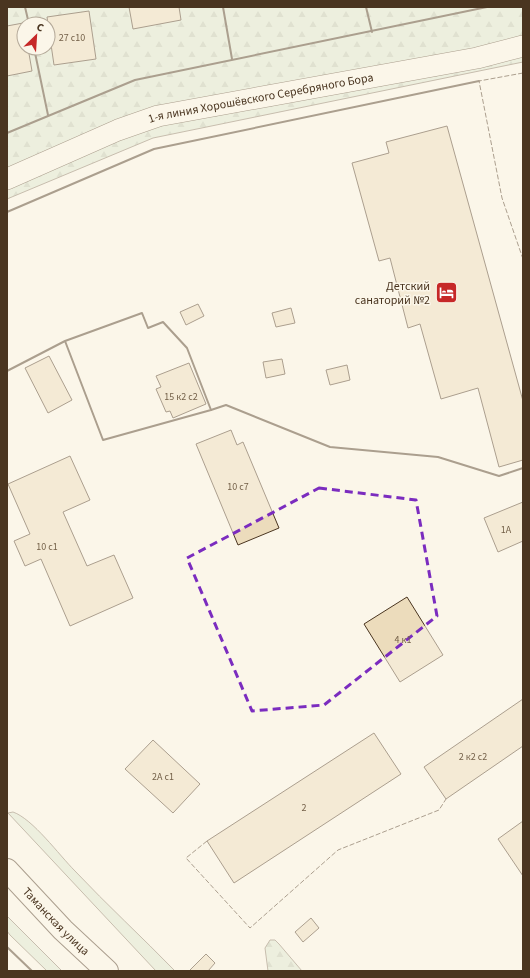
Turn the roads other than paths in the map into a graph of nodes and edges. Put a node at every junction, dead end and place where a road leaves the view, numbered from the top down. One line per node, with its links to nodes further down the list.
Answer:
1 (523, 46): 2 (street, 1-я линия Хорошёвского Серебряного Бора)
2 (7, 179)
3 (7, 870): 4 (street, Таманская улица)
4 (107, 971)

